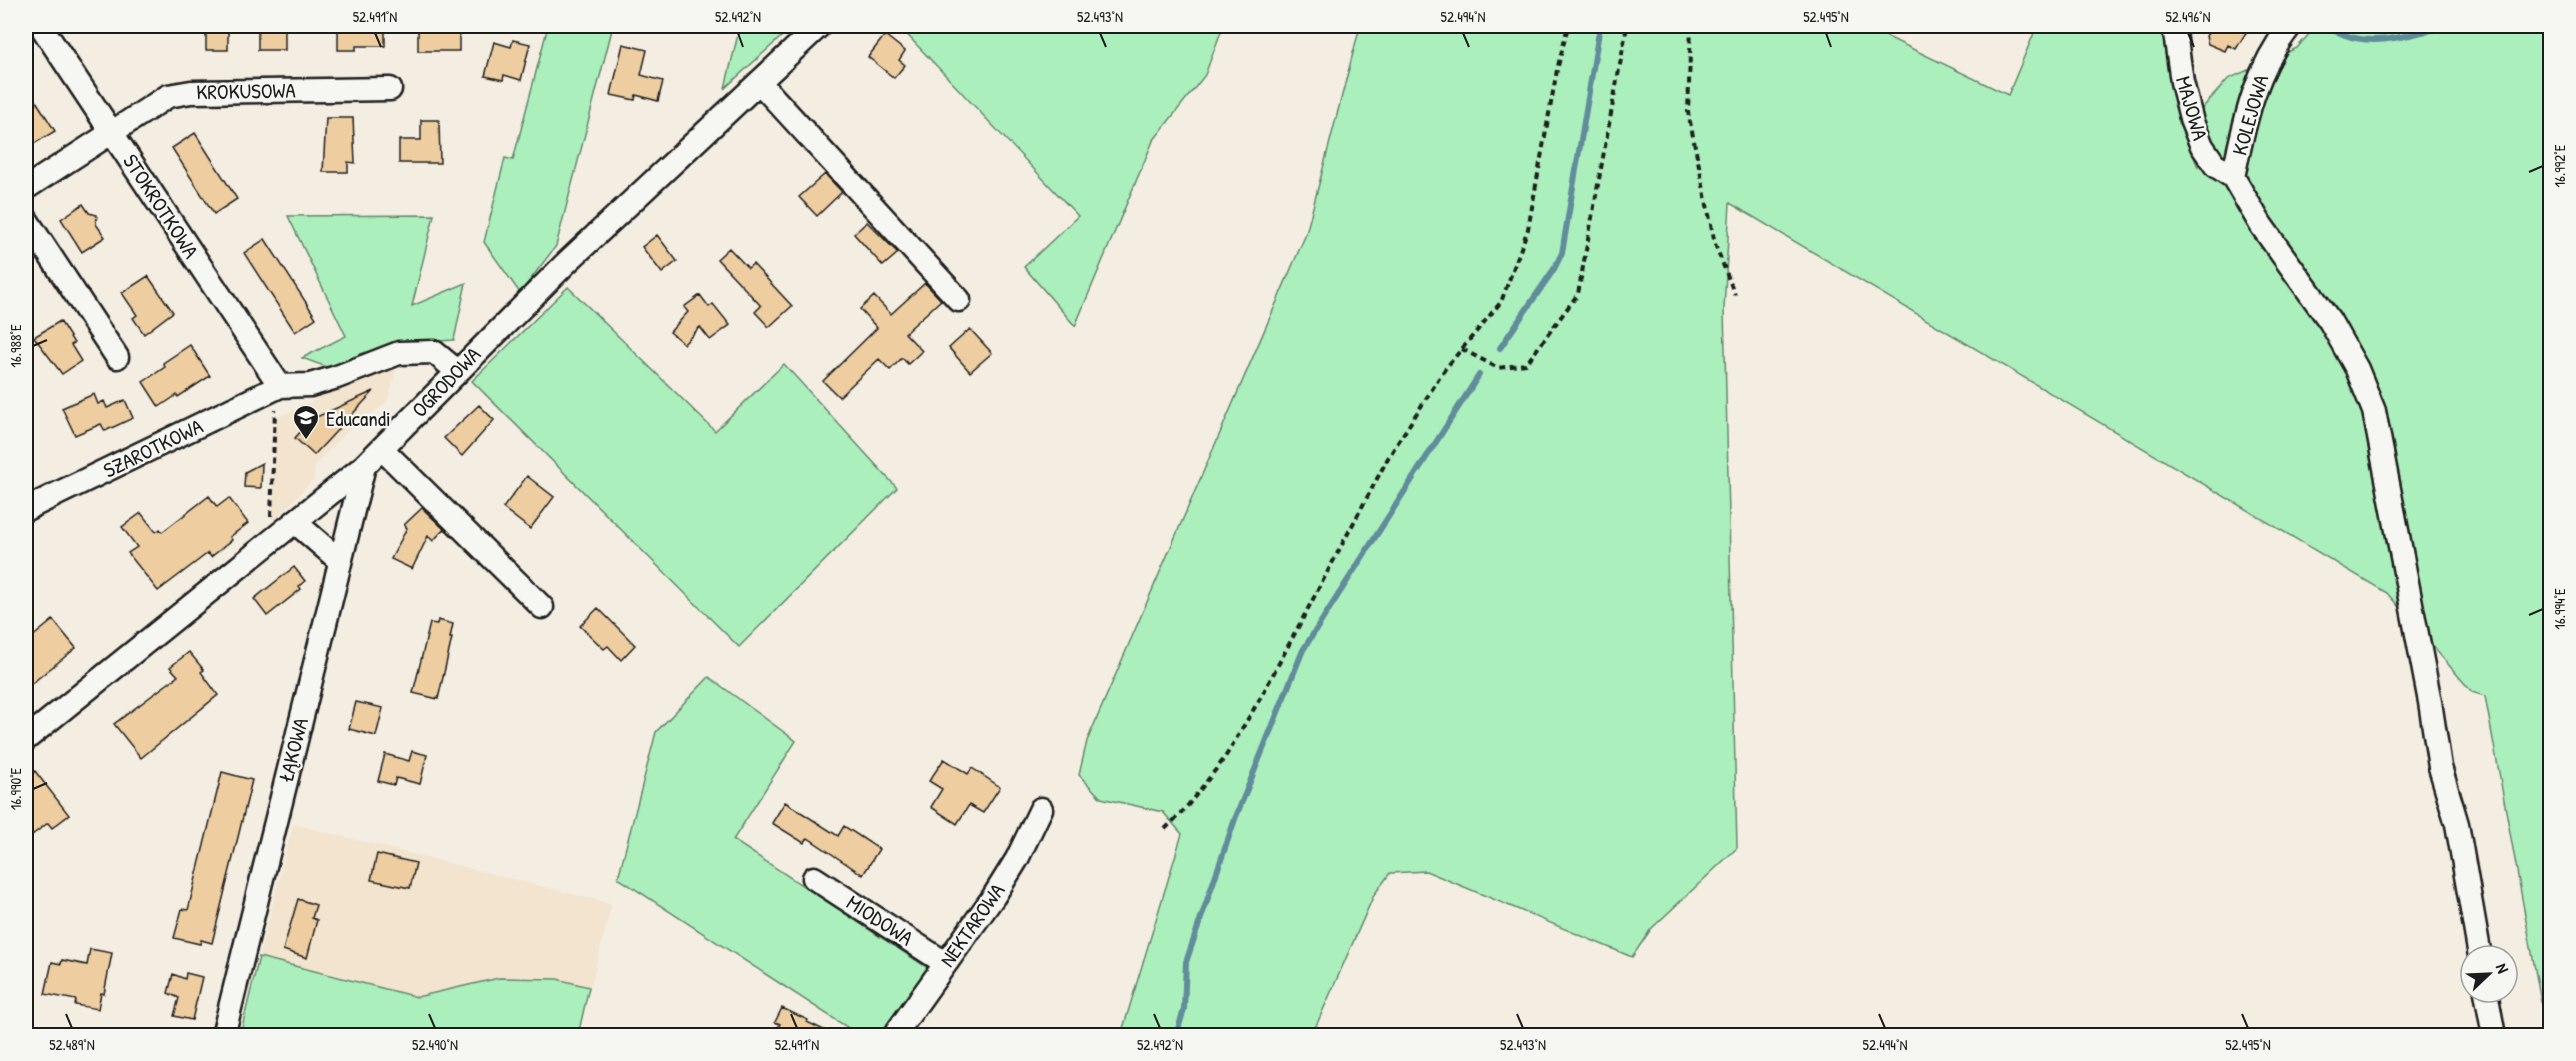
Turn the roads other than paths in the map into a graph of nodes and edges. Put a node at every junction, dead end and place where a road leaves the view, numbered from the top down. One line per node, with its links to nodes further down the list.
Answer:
1 (42, 26): 7 (street, STOKROTKOWA)
2 (819, 26): 5 (street, OGRODOWA)
3 (2174, 26): 8 (street, MAJOWA)
4 (2290, 26): 8 (street, KOLEJOWA)
5 (759, 82): 11 (street); 13 (street, OGRODOWA)
6 (390, 89): 7 (street, KROKUSOWA)
7 (112, 131): 9 (street, KROKUSOWA); 14 (street, STOKROTKOWA)
8 (2234, 177): 24 (street)
9 (26, 188)
10 (26, 219): 12 (street)
11 (959, 300)
12 (117, 357)
13 (457, 371): 14 (street); 15 (street, OGRODOWA)
14 (278, 388): 17 (street, SZAROTKOWA)
15 (382, 449): 16 (street, OGRODOWA); 20 (street)
16 (364, 466): 18 (street, OGRODOWA); 19 (street, ŁĄKOWA)
17 (26, 509)
18 (287, 529): 19 (street); 21 (street, OGRODOWA)
19 (340, 561): 27 (street, ŁĄKOWA)
20 (542, 607)
21 (26, 739)
22 (1041, 809): 25 (street, NEKTAROWA)
23 (814, 878): 25 (street, MIODOWA)
24 (2478, 944)
25 (945, 963): 28 (street, NEKTAROWA)
26 (2488, 1004): 29 (street)
27 (223, 1035)
28 (894, 1035)
29 (2494, 1035)

